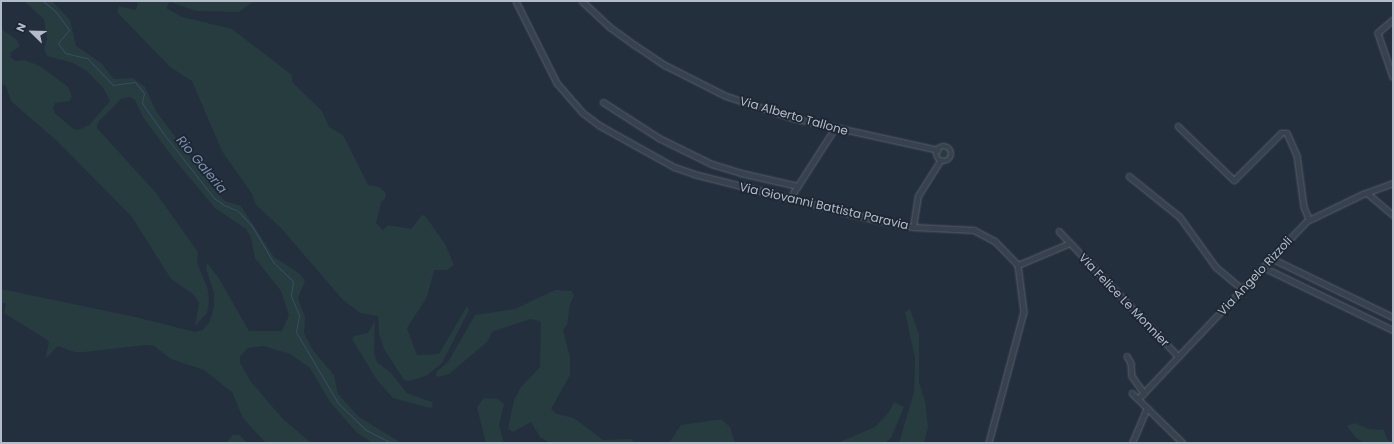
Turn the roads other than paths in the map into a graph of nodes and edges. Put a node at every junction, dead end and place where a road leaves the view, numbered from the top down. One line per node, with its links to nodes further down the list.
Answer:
1 (516, 1): 14 (street, Via Giovanni Battista Paravia)
2 (582, 1): 7 (street, Via Alberto Tallone)
3 (1393, 20): 4 (street)
4 (1393, 77)
5 (603, 102): 12 (street)
6 (1178, 126): 16 (street)
7 (835, 128): 8 (street, Via Alberto Tallone); 12 (street)
8 (938, 150): 9 (street); 9 (street)
9 (940, 161): 17 (street)
10 (1129, 176): 23 (street)
11 (1393, 183): 13 (street, Via Angelo Rizzoli)
12 (798, 186): 14 (street)
13 (1367, 193): 15 (street); 16 (street, Via Angelo Rizzoli)
14 (790, 198): 17 (street, Via Giovanni Battista Paravia)
15 (1393, 215)
16 (1309, 219): 20 (street, Via Angelo Rizzoli)
17 (913, 227): 21 (street, Via Giovanni Battista Paravia)
18 (1059, 231): 19 (street, Via Felice Le Monnier)
19 (1070, 243): 21 (street, Via Felice Le Monnier); 27 (street, Via Felice Le Monnier)
20 (1271, 258): 22 (street, Via Angelo Rizzoli); 24 (street)
21 (1018, 265): 32 (street)
22 (1263, 268): 23 (street, Via Angelo Rizzoli); 25 (street)
23 (1242, 289): 27 (street, Via Angelo Rizzoli)
24 (1393, 317)
25 (1393, 330)
26 (1127, 356): 29 (street)
27 (1178, 356): 29 (street, Via Angelo Rizzoli)
28 (1132, 393): 30 (street)
29 (1144, 393): 30 (street, Via Angelo Rizzoli)
30 (1138, 399): 31 (street)
31 (1148, 408): 33 (street); 34 (street)
32 (989, 443)
33 (1132, 443)
34 (1183, 443)

